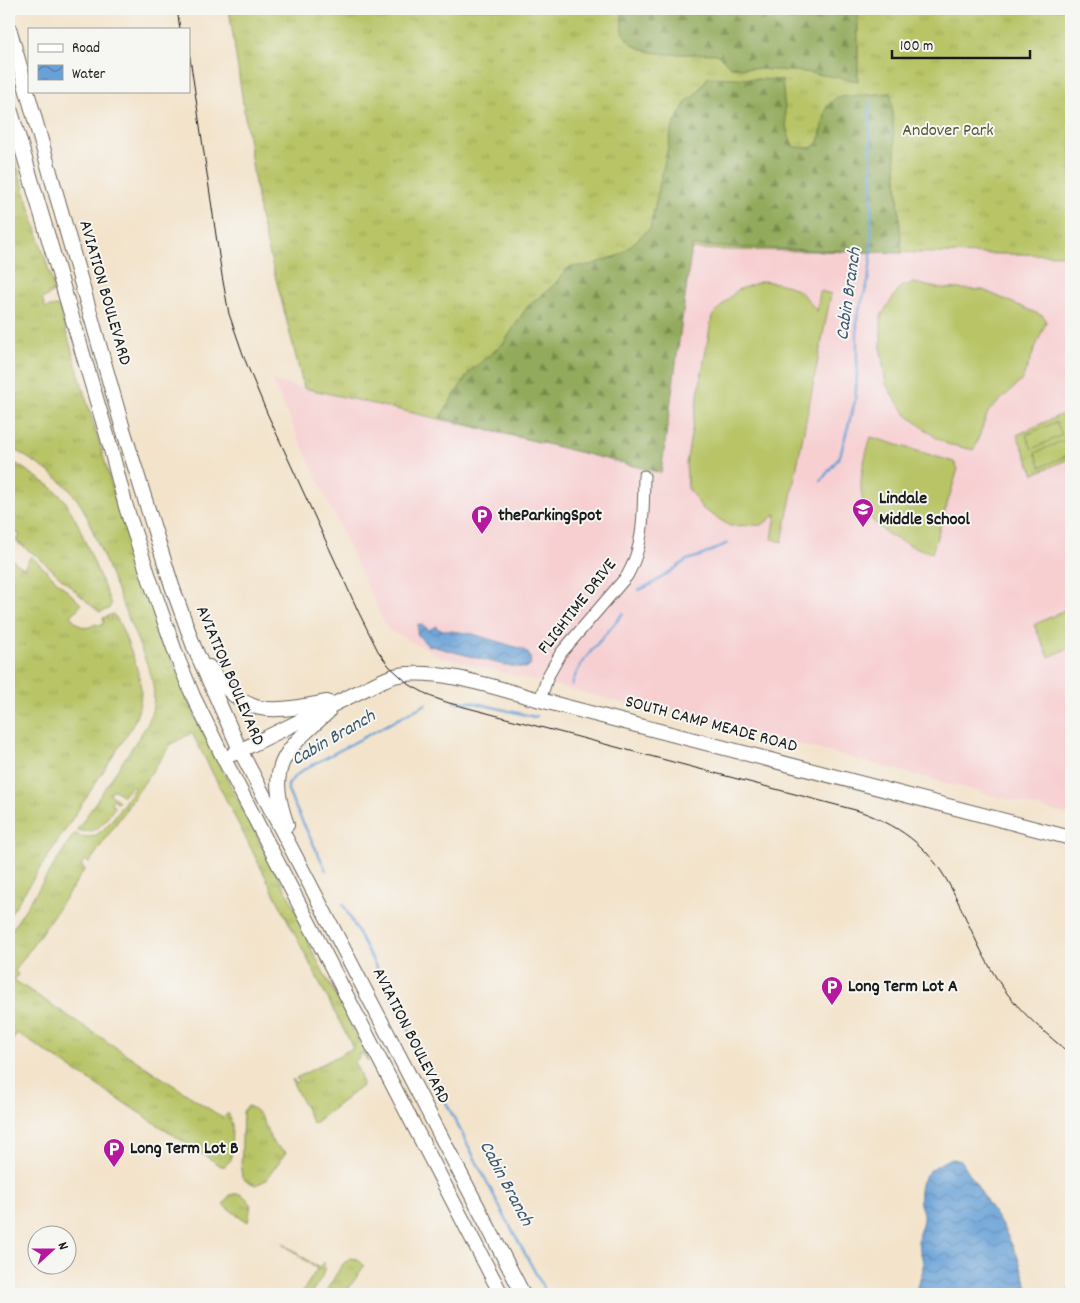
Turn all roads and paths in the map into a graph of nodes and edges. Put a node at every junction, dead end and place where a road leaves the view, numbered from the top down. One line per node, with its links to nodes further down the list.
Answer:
1 (9, 28): 4 (main road, AVIATION BOULEVARD)
2 (9, 105): 8 (main road)
3 (644, 476): 6 (street, FLIGHTIME DRIVE)
4 (194, 647): 5 (main road); 7 (main road, AVIATION BOULEVARD)
5 (343, 699): 6 (main road, SOUTH CAMP MEADE ROAD); 7 (main road); 10 (main road)
6 (540, 700): 9 (main road, SOUTH CAMP MEADE ROAD)
7 (240, 750): 8 (main road); 10 (main road, AVIATION BOULEVARD)
8 (224, 759): 11 (main road)
9 (1071, 838)
10 (305, 875): 12 (main road, AVIATION BOULEVARD)
11 (501, 1294)
12 (523, 1294)

